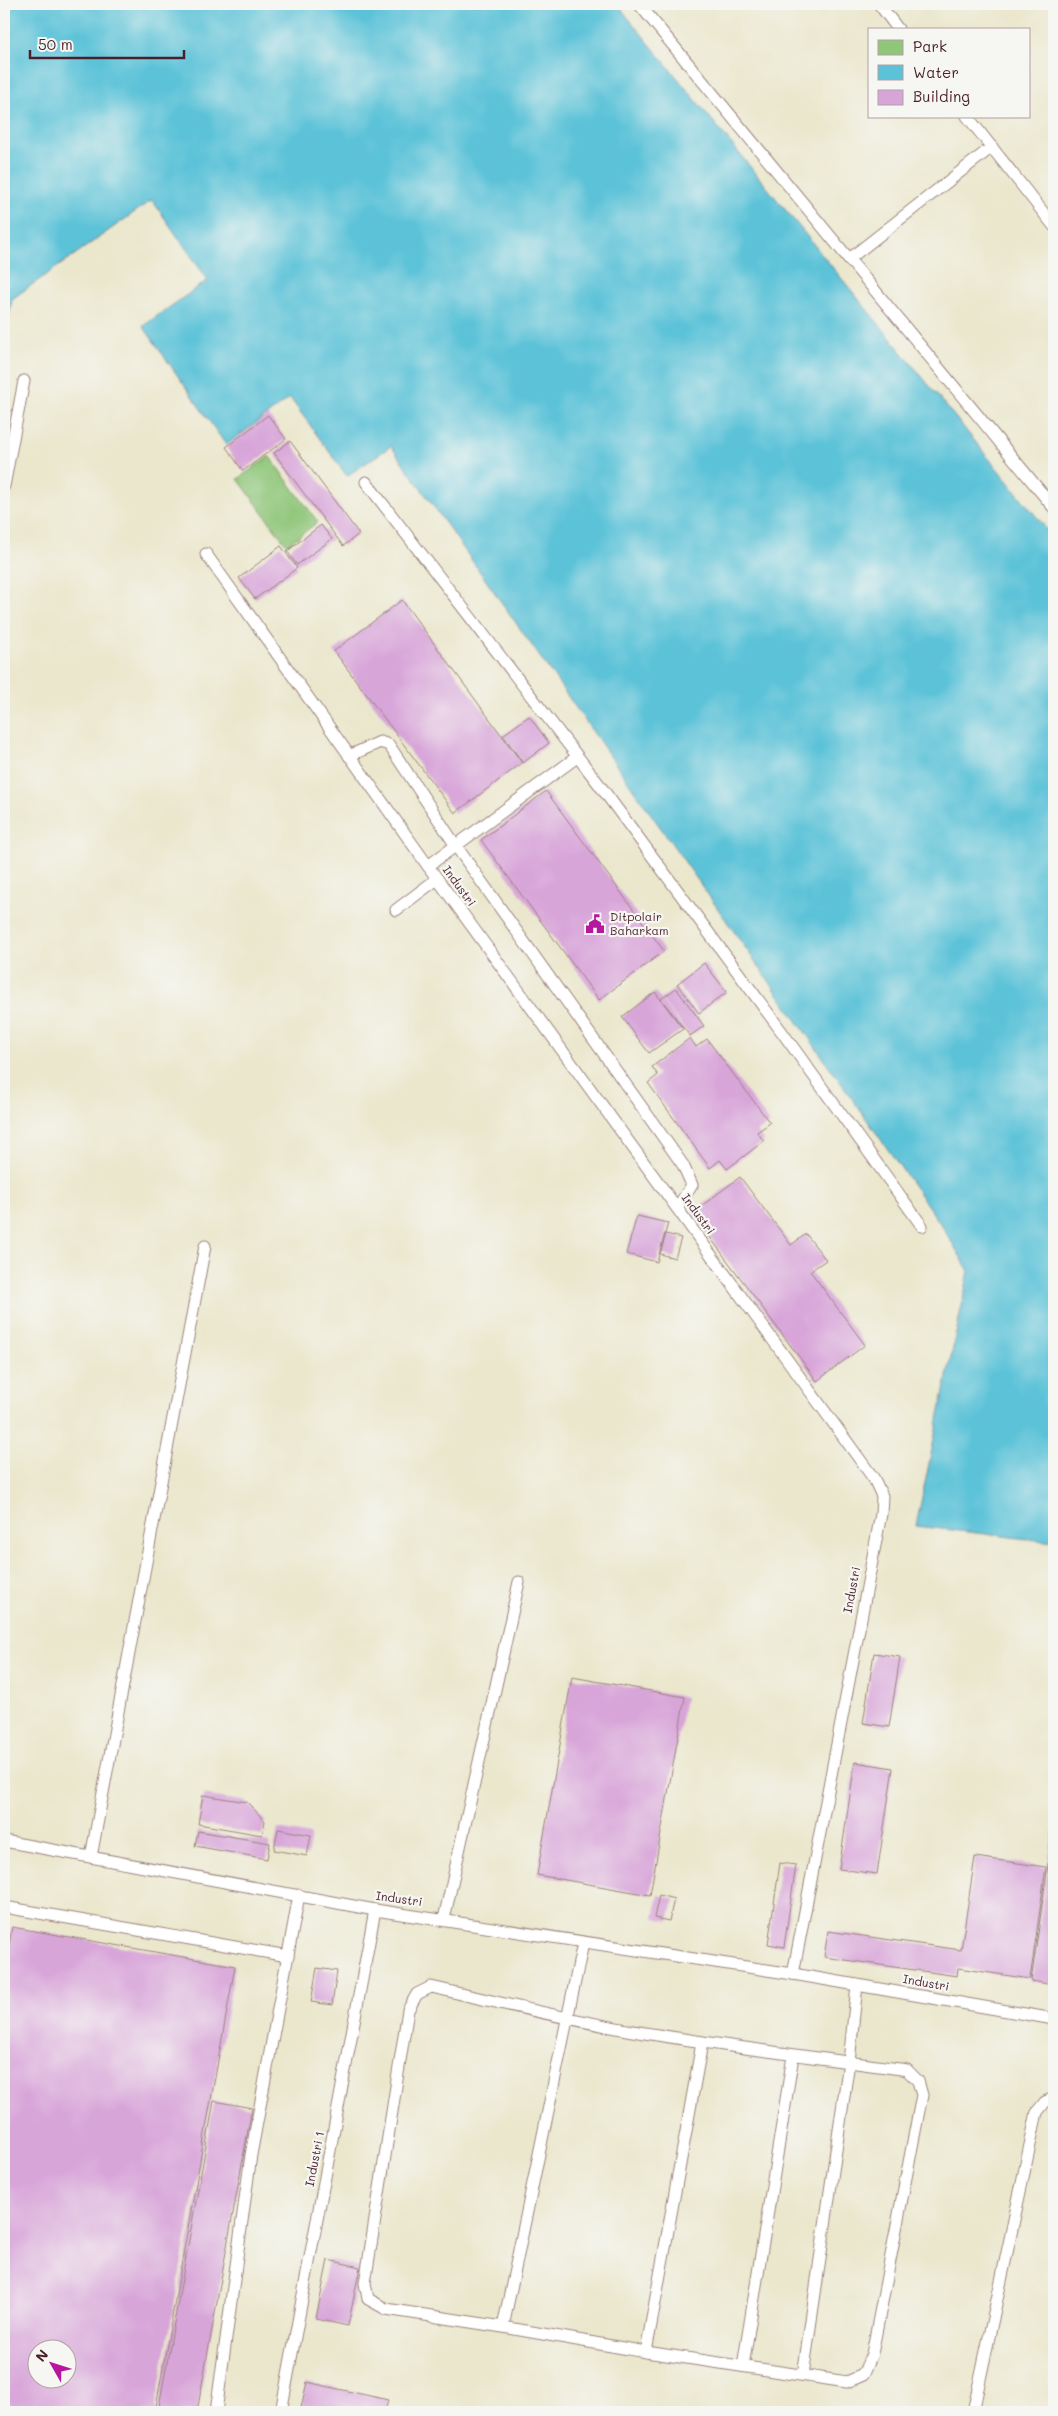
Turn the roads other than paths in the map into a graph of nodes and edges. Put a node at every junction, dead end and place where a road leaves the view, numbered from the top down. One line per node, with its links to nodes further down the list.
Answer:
1 (639, 4): 7 (lane)
2 (879, 4): 3 (lane)
3 (897, 28)
4 (970, 118): 5 (lane)
5 (992, 147): 6 (lane); 7 (lane)
6 (1054, 226)
7 (849, 259): 11 (lane)
8 (24, 381): 10 (lane)
9 (366, 482): 14 (lane)
10 (4, 486)
11 (1054, 508)
12 (206, 554): 13 (lane, Industri)
13 (349, 756): 15 (lane); 16 (lane, Industri)
14 (577, 757): 15 (lane); 20 (lane)
15 (456, 846): 16 (lane); 19 (lane)
16 (428, 866): 17 (lane, Industri)
17 (437, 879): 18 (lane); 19 (lane, Industri)
18 (396, 910)
19 (677, 1208): 31 (lane, Industri)
20 (922, 1226)
21 (205, 1246): 24 (lane)
22 (519, 1582): 28 (lane)
23 (4, 1841): 24 (lane, Industri)
24 (91, 1857): 25 (lane, Industri)
25 (299, 1895): 27 (lane, Industri); 30 (lane)
26 (4, 1908): 30 (lane)
27 (375, 1910): 28 (lane, Industri); 44 (lane, Industri 1)
28 (444, 1919): 29 (lane, Industri)
29 (583, 1943): 31 (lane, Industri); 33 (lane)
30 (288, 1956): 43 (lane)
31 (793, 1974): 32 (lane, Industri)
32 (857, 1985): 34 (lane, Industri); 37 (lane)
33 (566, 2018): 35 (lane); 39 (lane); 39 (lane)
34 (1054, 2019)
35 (702, 2043): 36 (lane); 40 (lane)
36 (793, 2056): 37 (lane); 41 (lane)
37 (849, 2062): 42 (lane); 42 (lane)
38 (1054, 2098): 45 (lane)
39 (502, 2327): 40 (lane)
40 (646, 2352): 41 (lane)
41 (743, 2366): 42 (lane)
42 (803, 2374)
43 (216, 2412)
44 (281, 2412)
45 (973, 2412)

